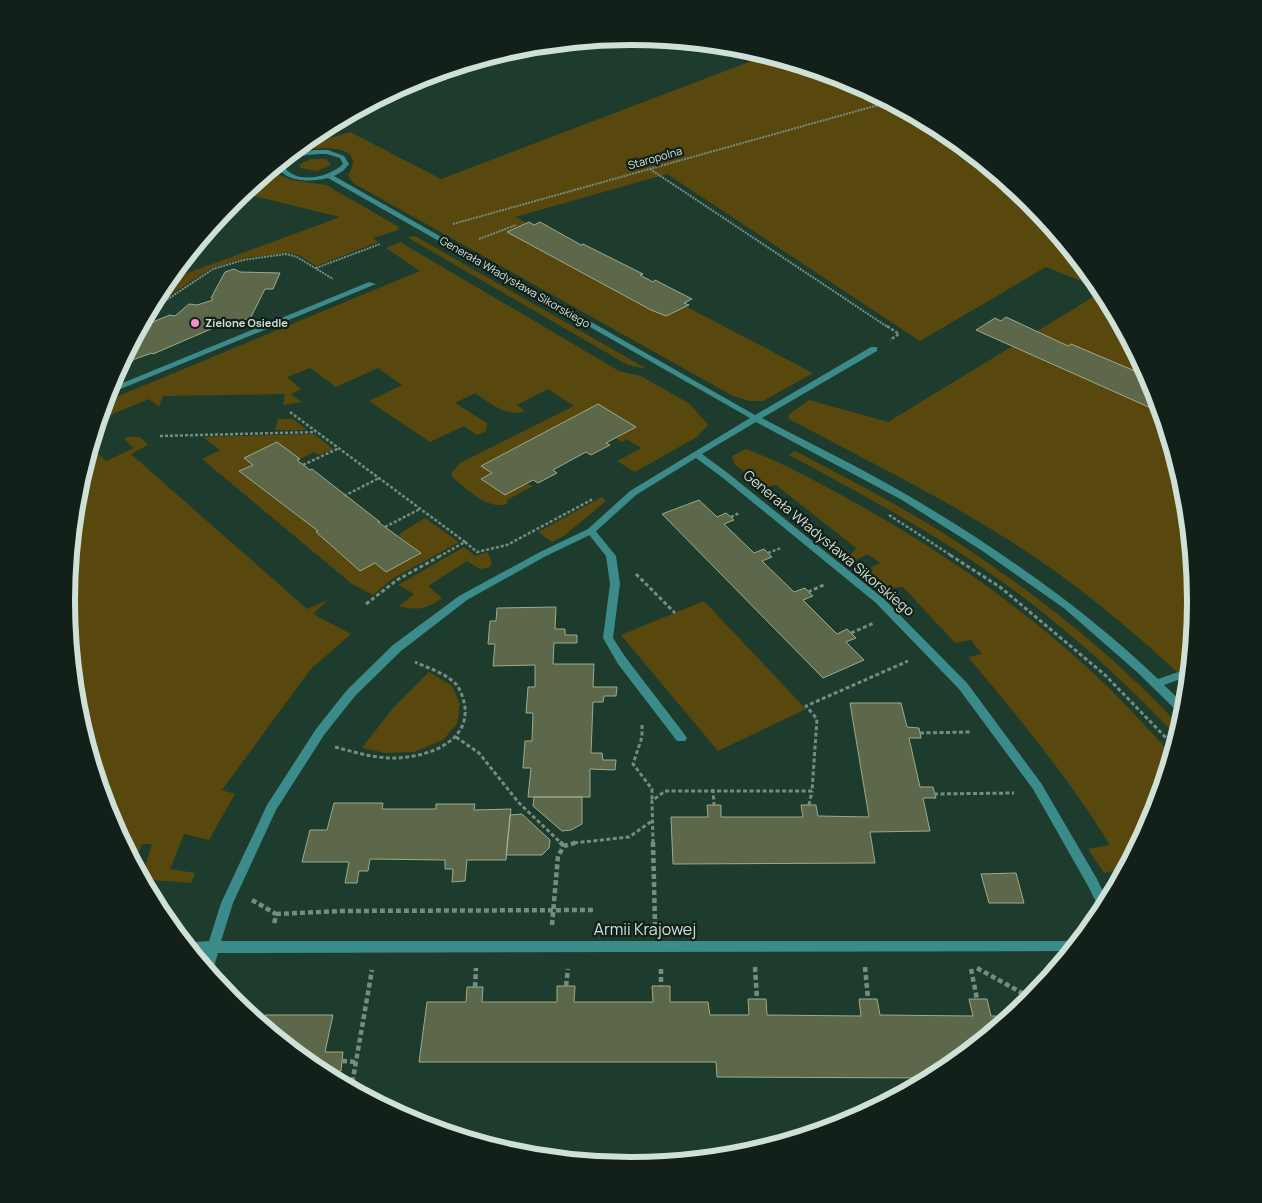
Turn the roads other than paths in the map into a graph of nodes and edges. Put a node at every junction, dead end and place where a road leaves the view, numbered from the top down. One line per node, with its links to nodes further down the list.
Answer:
1 (298, 156): 3 (street)
2 (282, 168): 3 (street)
3 (329, 176): 7 (street, Generała Władysława Sikorskiego)
4 (372, 284): 6 (street)
5 (874, 349): 7 (street)
6 (117, 388)
7 (754, 418): 8 (street); 11 (street, Generała Władysława Sikorskiego)
8 (696, 454): 9 (street); 14 (street, Generała Władysława Sikorskiego)
9 (591, 531): 13 (street); 17 (street)
10 (1183, 674): 11 (street)
11 (1156, 684): 12 (street, Generała Władysława Sikorskiego)
12 (1178, 705)
13 (681, 738)
14 (1101, 900)
15 (1069, 945): 17 (street, Armii Krajowej)
16 (195, 947): 17 (street, Armii Krajowej)
17 (213, 947): 18 (street)
18 (208, 962)

